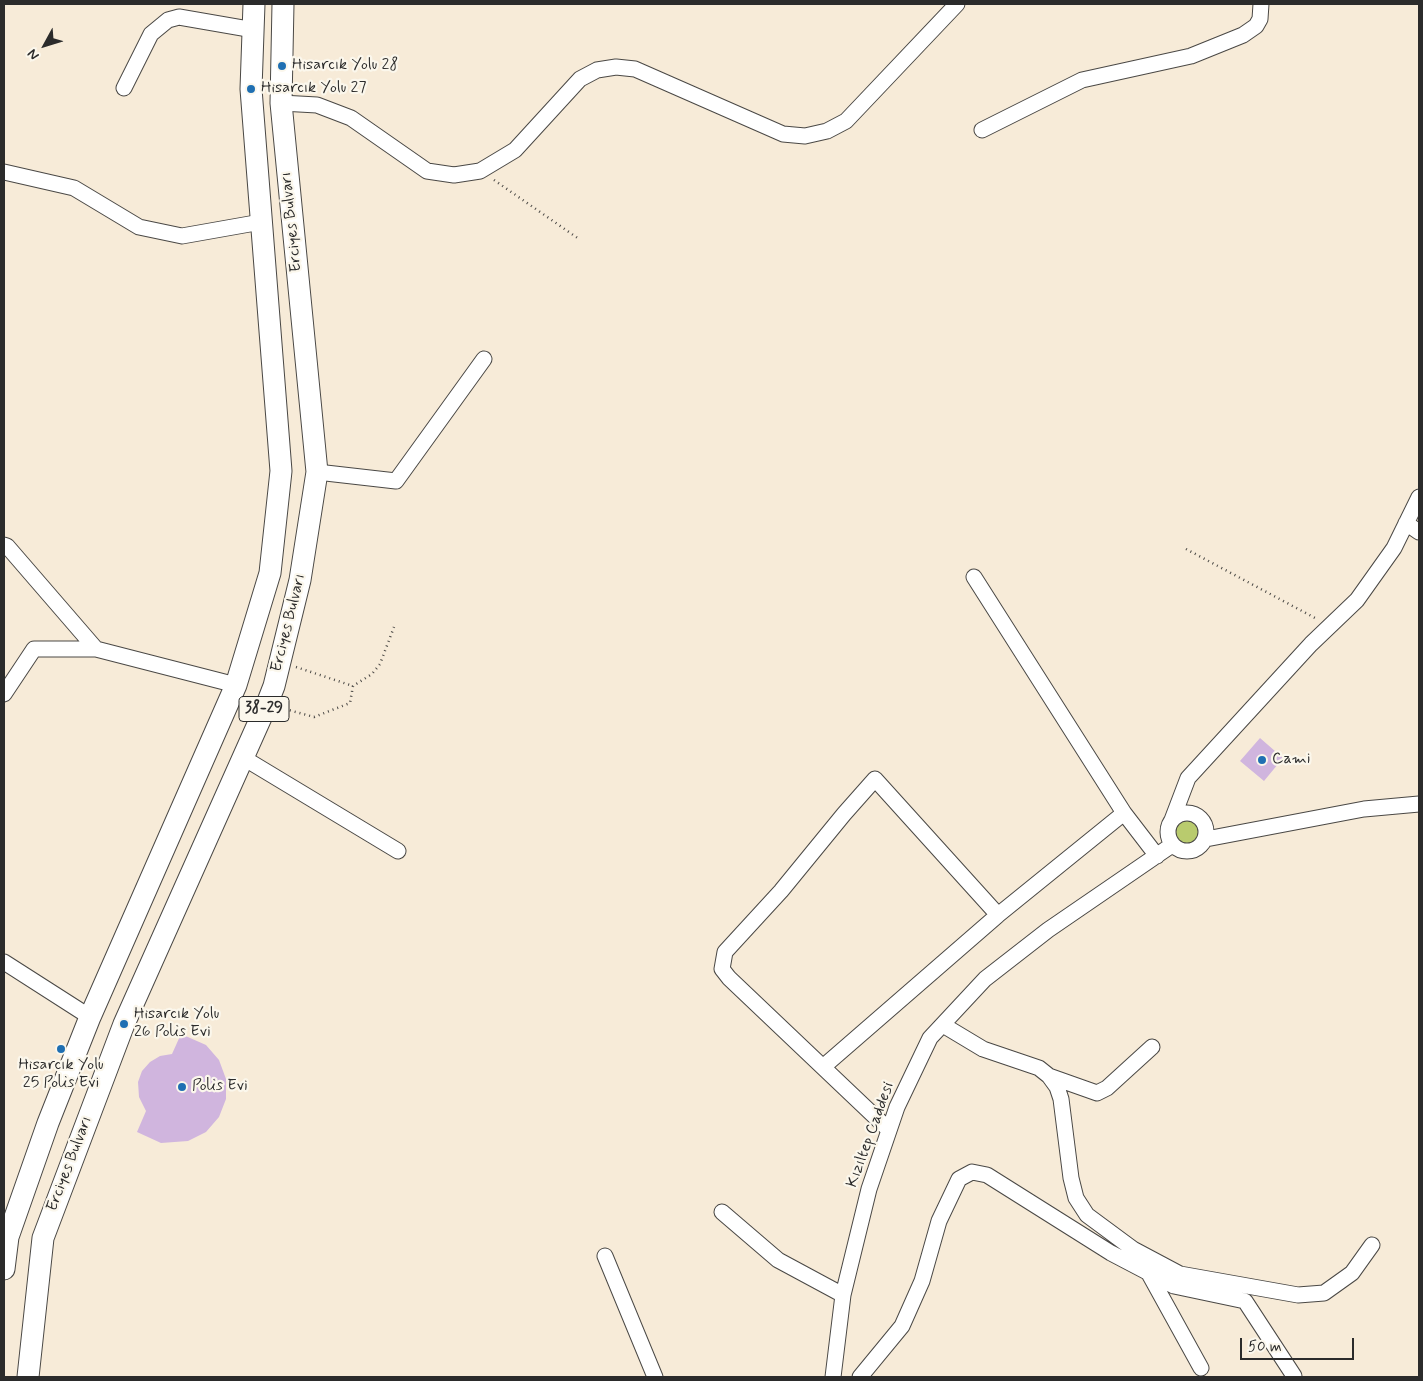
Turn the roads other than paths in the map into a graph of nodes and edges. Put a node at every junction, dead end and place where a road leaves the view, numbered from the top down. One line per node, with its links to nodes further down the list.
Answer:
1 (254, 4): 5 (highway, Erciyes Bulvarı / 38-29)
2 (283, 4): 7 (highway, Erciyes Bulvarı / 38-29)
3 (957, 4): 7 (street)
4 (1261, 4): 8 (street)
5 (254, 30): 6 (street); 10 (highway, Erciyes Bulvarı / 38-29)
6 (124, 88)
7 (280, 103): 12 (highway, Erciyes Bulvarı / 38-29)
8 (982, 130)
9 (4, 172): 10 (street)
10 (260, 222): 19 (highway, Erciyes Bulvarı / 38-29)
11 (484, 359): 12 (street)
12 (317, 472): 21 (highway, Erciyes Bulvarı / 38-29)
13 (1419, 497): 14 (street)
14 (1406, 523): 15 (street); 24 (street)
15 (1419, 532)
16 (4, 545): 18 (street)
17 (974, 576): 23 (street)
18 (96, 649): 19 (street); 20 (street)
19 (236, 685): 31 (highway, Erciyes Bulvarı / 38-29)
20 (4, 694)
21 (242, 757): 27 (street); 45 (highway, Erciyes Bulvarı / 38-29)
22 (1419, 804): 25 (street)
23 (1124, 813): 28 (street); 29 (street)
24 (1172, 820): 25 (street); 26 (street)
25 (1206, 839): 26 (street)
26 (1172, 845): 28 (street, Kızıltep Caddesi)
27 (398, 851)
28 (1157, 856): 32 (street, Kızıltep Caddesi)
29 (998, 915): 34 (street); 34 (street)
30 (4, 962): 31 (street)
31 (90, 1017): 40 (highway, Erciyes Bulvarı / 38-29)
32 (943, 1024): 35 (street); 36 (street, Kızıltep Caddesi)
33 (1152, 1047): 35 (street)
34 (823, 1067): 36 (street)
35 (1049, 1076): 38 (street)
36 (889, 1130): 42 (street, Kızıltep Caddesi)
37 (722, 1212): 42 (street)
38 (1372, 1245)
39 (605, 1256): 46 (street)
40 (4, 1262)
41 (1148, 1272): 43 (street); 44 (street); 48 (street)
42 (843, 1295): 47 (street, Kızıltep Caddesi)
43 (1202, 1368)
44 (1294, 1376)
45 (28, 1377)
46 (655, 1377)
47 (833, 1377)
48 (860, 1377)

